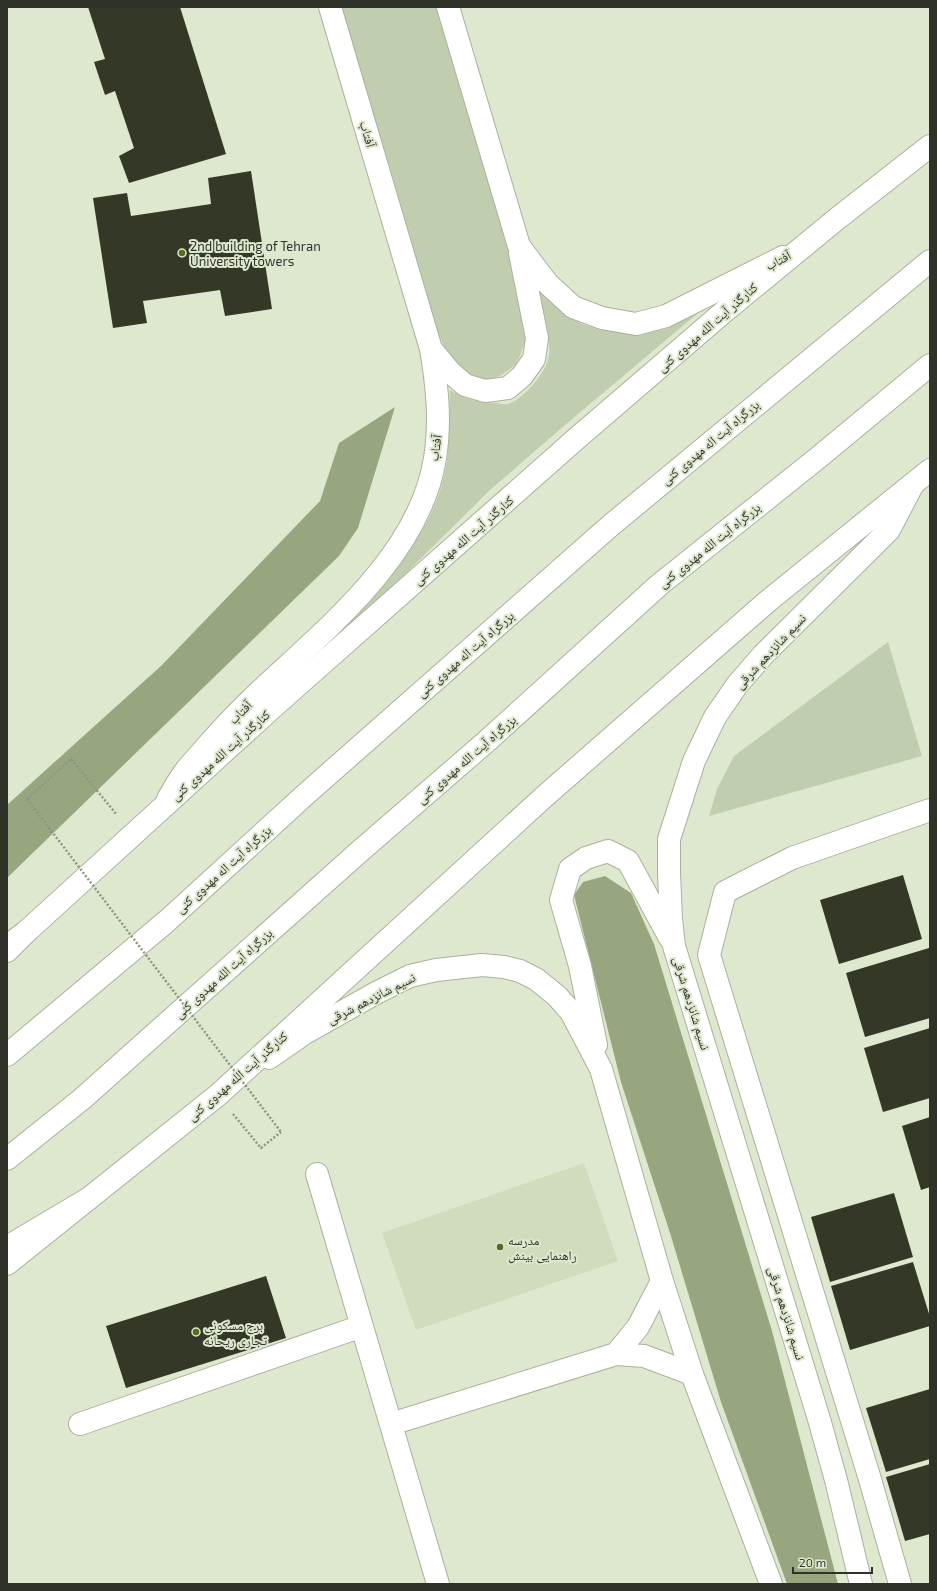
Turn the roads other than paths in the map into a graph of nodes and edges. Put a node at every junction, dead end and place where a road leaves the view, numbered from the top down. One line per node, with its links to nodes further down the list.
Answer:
1 (330, 7): 7 (main road, آفتاب)
2 (448, 7): 4 (main road, آفتاب)
3 (930, 146): 5 (main road, کنارگذر آیت الله مهدوی کنی)
4 (519, 246): 5 (main road, آفتاب); 7 (main road)
5 (800, 248): 11 (main road, کنارگذر آیت الله مهدوی کنی)
6 (930, 261): 17 (main road, بزرگراه آیت اله مهدوی کنی)
7 (431, 349): 11 (main road, آفتاب)
8 (930, 365): 20 (main road, بزرگراه آیت الله مهدوی کنی)
9 (930, 470): 10 (main road, کنارگذر آیت الله مهدوی کنی)
10 (913, 484): 15 (main road, نسیم شانزدهم شرقی); 19 (main road, کنارگذر آیت الله مهدوی کنی)
11 (164, 805): 13 (main road, کنارگذر آیت الله مهدوی کنی)
12 (930, 810): 34 (main road)
13 (26, 932): 14 (main road, کنارگذر آیت الله مهدوی کنی); 16 (main road)
14 (7, 946)
15 (674, 946): 18 (main road); 33 (main road, نسیم شانزدهم شرقی)
16 (7, 951)
17 (7, 1055)
18 (601, 1069): 19 (main road, نسیم شانزدهم شرقی); 25 (main road, نسیم شانزدهم شرقی)
19 (218, 1095): 22 (main road, کنارگذر آیت الله مهدوی کنی)
20 (7, 1159)
21 (317, 1174): 26 (main road)
22 (88, 1199): 23 (main road); 24 (main road, کنارگذر آیت الله مهدوی کنی)
23 (7, 1247)
24 (7, 1264)
25 (662, 1281): 27 (main road); 28 (main road, نسیم شانزدهم شرقی)
26 (362, 1326): 29 (main road); 30 (main road)
27 (616, 1354): 28 (main road); 30 (main road)
28 (692, 1374): 32 (main road, نسیم شانزدهم شرقی)
29 (80, 1424)
30 (391, 1424): 31 (main road)
31 (438, 1584)
32 (771, 1584)
33 (861, 1584)
34 (900, 1584)

